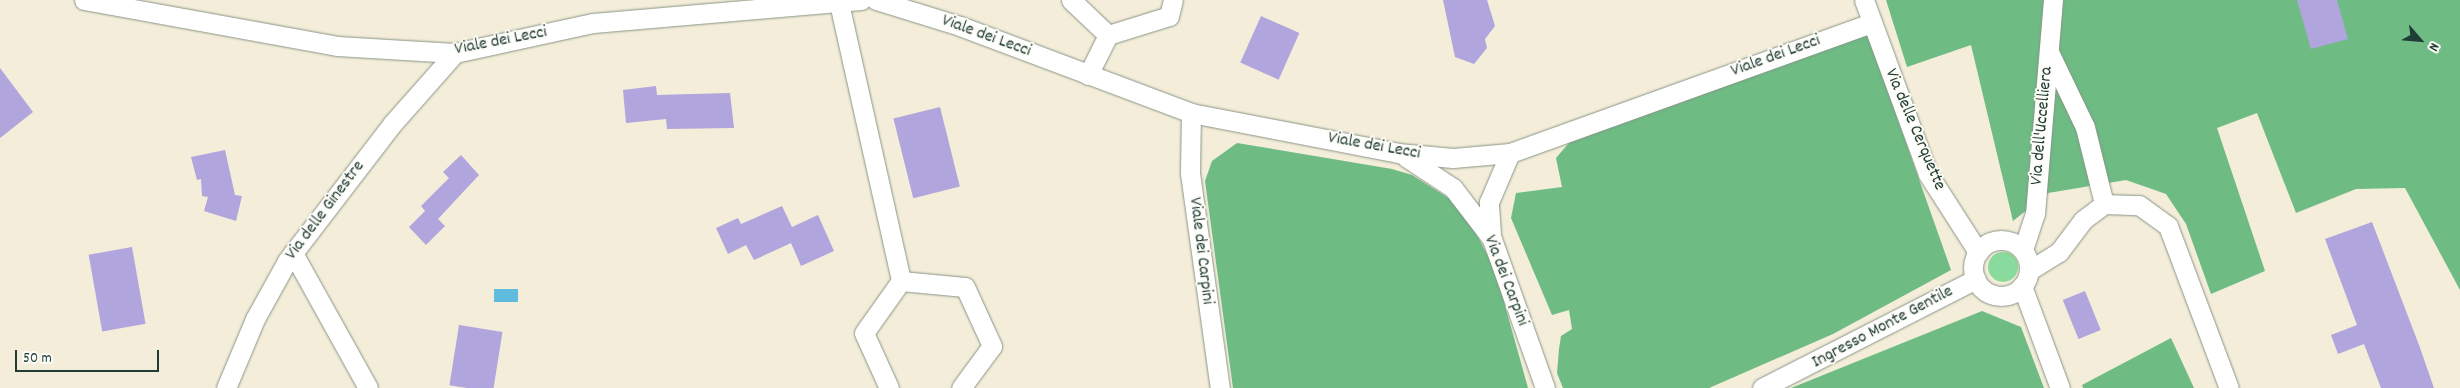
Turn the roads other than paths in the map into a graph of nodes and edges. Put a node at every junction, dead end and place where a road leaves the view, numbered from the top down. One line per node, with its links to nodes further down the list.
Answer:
1 (84, 0): 11 (street, Viale dei Lecci)
2 (861, 0): 8 (street, Viale dei Lecci)
3 (876, 0): 13 (street, Viale dei Lecci)
4 (1071, 0): 10 (street)
5 (1173, 0): 10 (street)
6 (1864, 0): 9 (street, Via delle Cerquette)
7 (2053, 0): 12 (street, Via dell'Uccelliera)
8 (839, 3): 11 (street, Viale dei Lecci); 24 (street)
9 (1871, 23): 16 (street, Viale dei Lecci); 20 (street, Via delle Cerquette)
10 (1108, 35): 13 (street)
11 (455, 53): 21 (street, Via delle Ginestre)
12 (2050, 54): 17 (street); 19 (street, Via dell'Uccelliera)
13 (1088, 75): 14 (street, Viale dei Lecci)
14 (1190, 113): 15 (street, Viale dei Lecci); 29 (street, Viale dei Carpini)
15 (1398, 153): 16 (street, Viale dei Lecci); 18 (street, Via dei Carpini)
16 (1510, 153): 18 (street)
17 (2104, 204): 22 (street); 33 (street)
18 (1492, 239): 30 (street, Via dei Carpini)
19 (2023, 250): 20 (street); 22 (street)
20 (1978, 252): 23 (street)
21 (293, 253): 25 (street, Via delle Ginestre); 26 (street)
22 (2026, 278): 23 (street); 32 (street)
23 (1976, 279): 31 (street, Ingresso Monte Gentile)
24 (901, 281): 27 (street); 28 (street)
25 (226, 388)
26 (368, 388)
27 (889, 388)
28 (962, 388)
29 (1220, 388)
30 (1545, 388)
31 (1762, 388)
32 (2060, 388)
33 (2229, 388)

